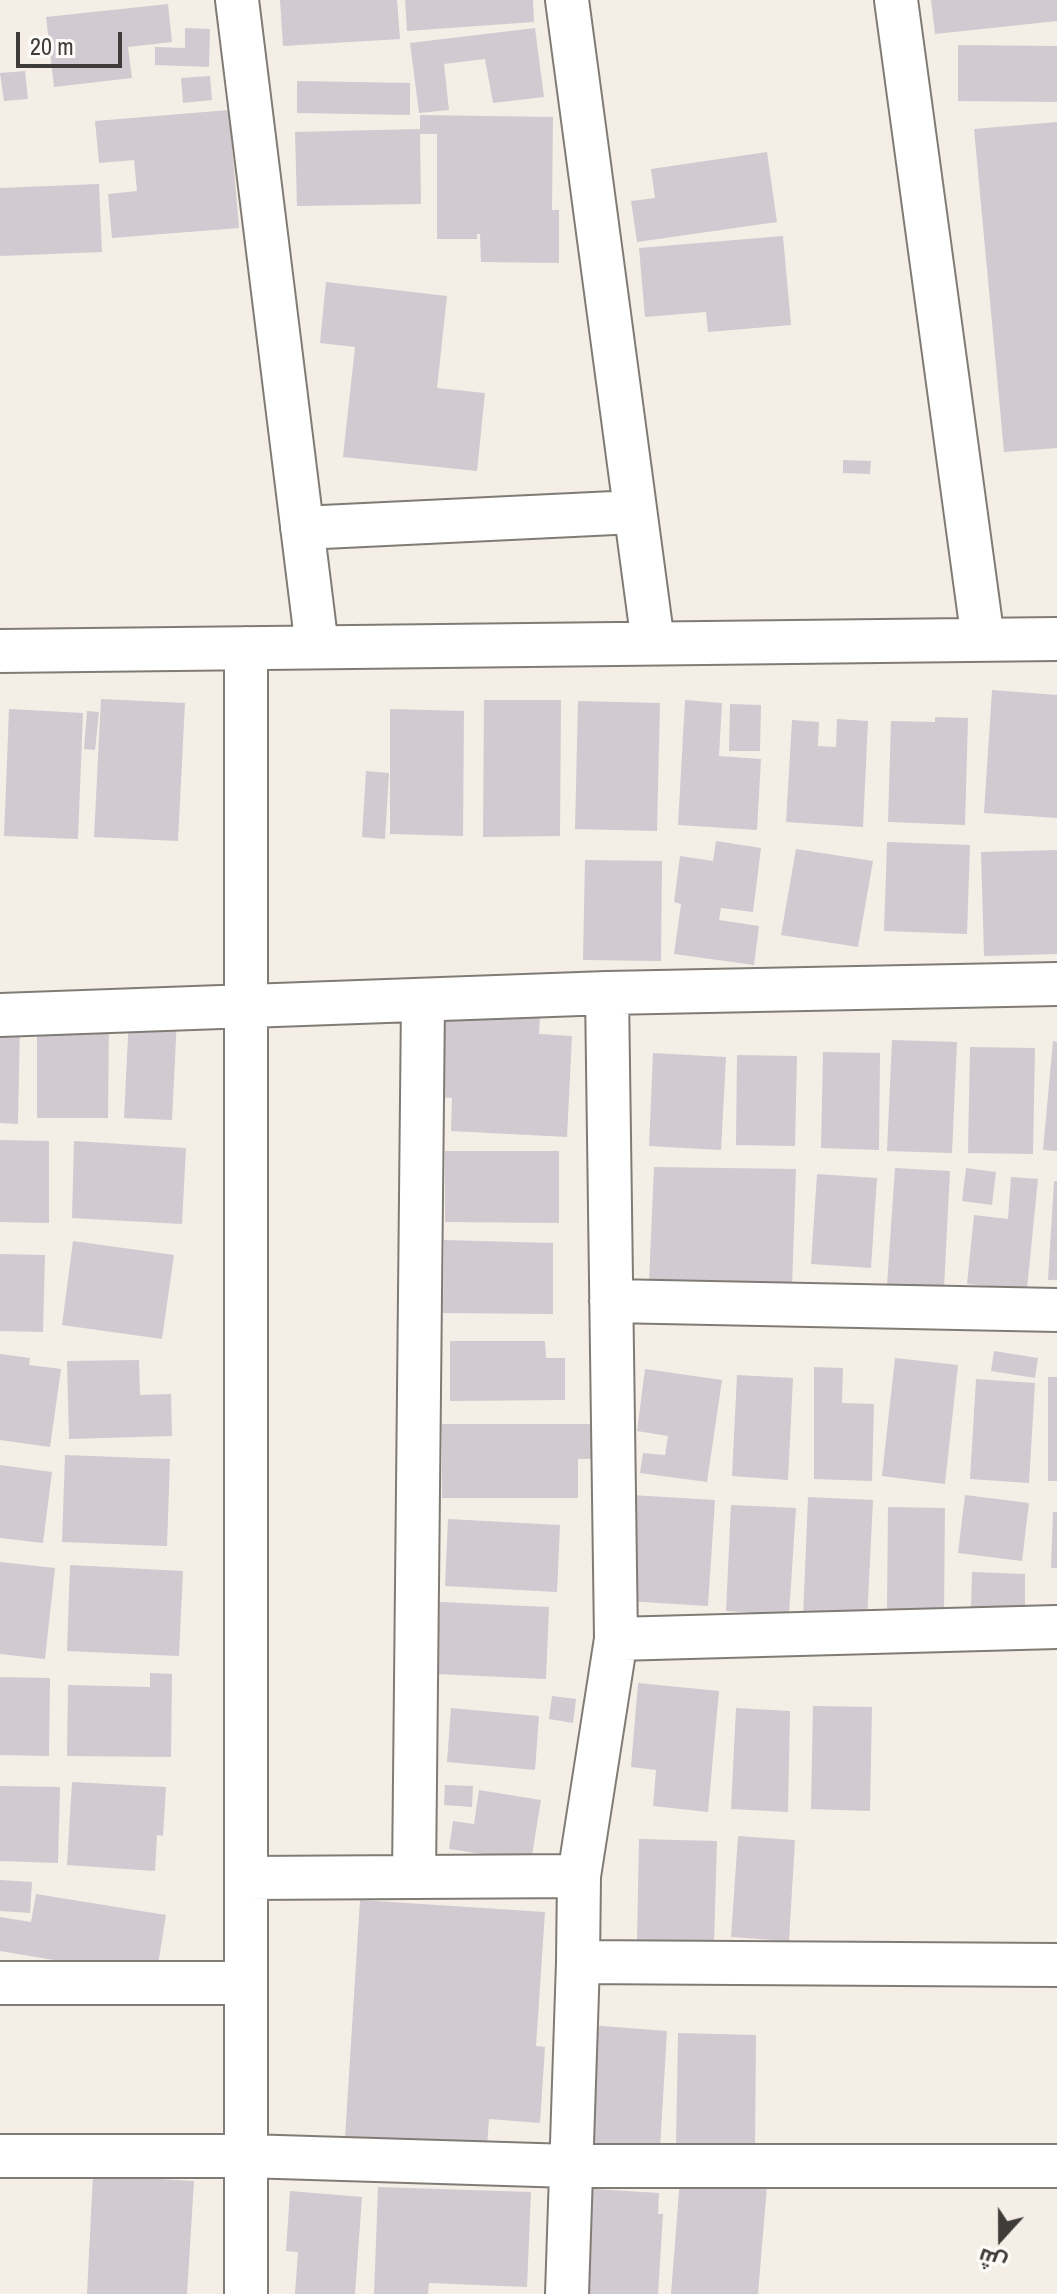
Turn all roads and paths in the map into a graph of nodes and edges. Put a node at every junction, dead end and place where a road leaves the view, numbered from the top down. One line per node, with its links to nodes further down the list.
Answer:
1 (237, 0): 5 (street)
2 (567, 0): 4 (street)
3 (896, 0): 7 (street)
4 (635, 512): 5 (street); 8 (street)
5 (302, 528): 9 (street)
6 (1057, 639): 7 (street)
7 (983, 640): 8 (street)
8 (653, 643): 9 (street)
9 (317, 647): 10 (street)
10 (246, 648): 11 (street); 15 (street)
11 (0, 650)
12 (1057, 984): 13 (street)
13 (607, 993): 14 (street); 17 (street)
14 (423, 1002): 15 (street); 22 (street)
15 (248, 1006): 16 (street); 23 (street)
16 (0, 1015)
17 (611, 1301): 18 (street); 20 (street)
18 (1057, 1310)
19 (1057, 1627): 20 (street)
20 (616, 1639): 21 (street)
21 (579, 1876): 22 (street); 24 (street)
22 (414, 1877): 23 (street)
23 (247, 1878): 27 (street)
24 (578, 1962): 25 (street); 30 (street)
25 (1057, 1965)
26 (0, 1983): 27 (street)
27 (246, 1983): 29 (street)
28 (0, 2156): 29 (street)
29 (246, 2156): 30 (street); 32 (street)
30 (570, 2166): 31 (street); 33 (street)
31 (1057, 2166)
32 (246, 2294)
33 (567, 2294)

